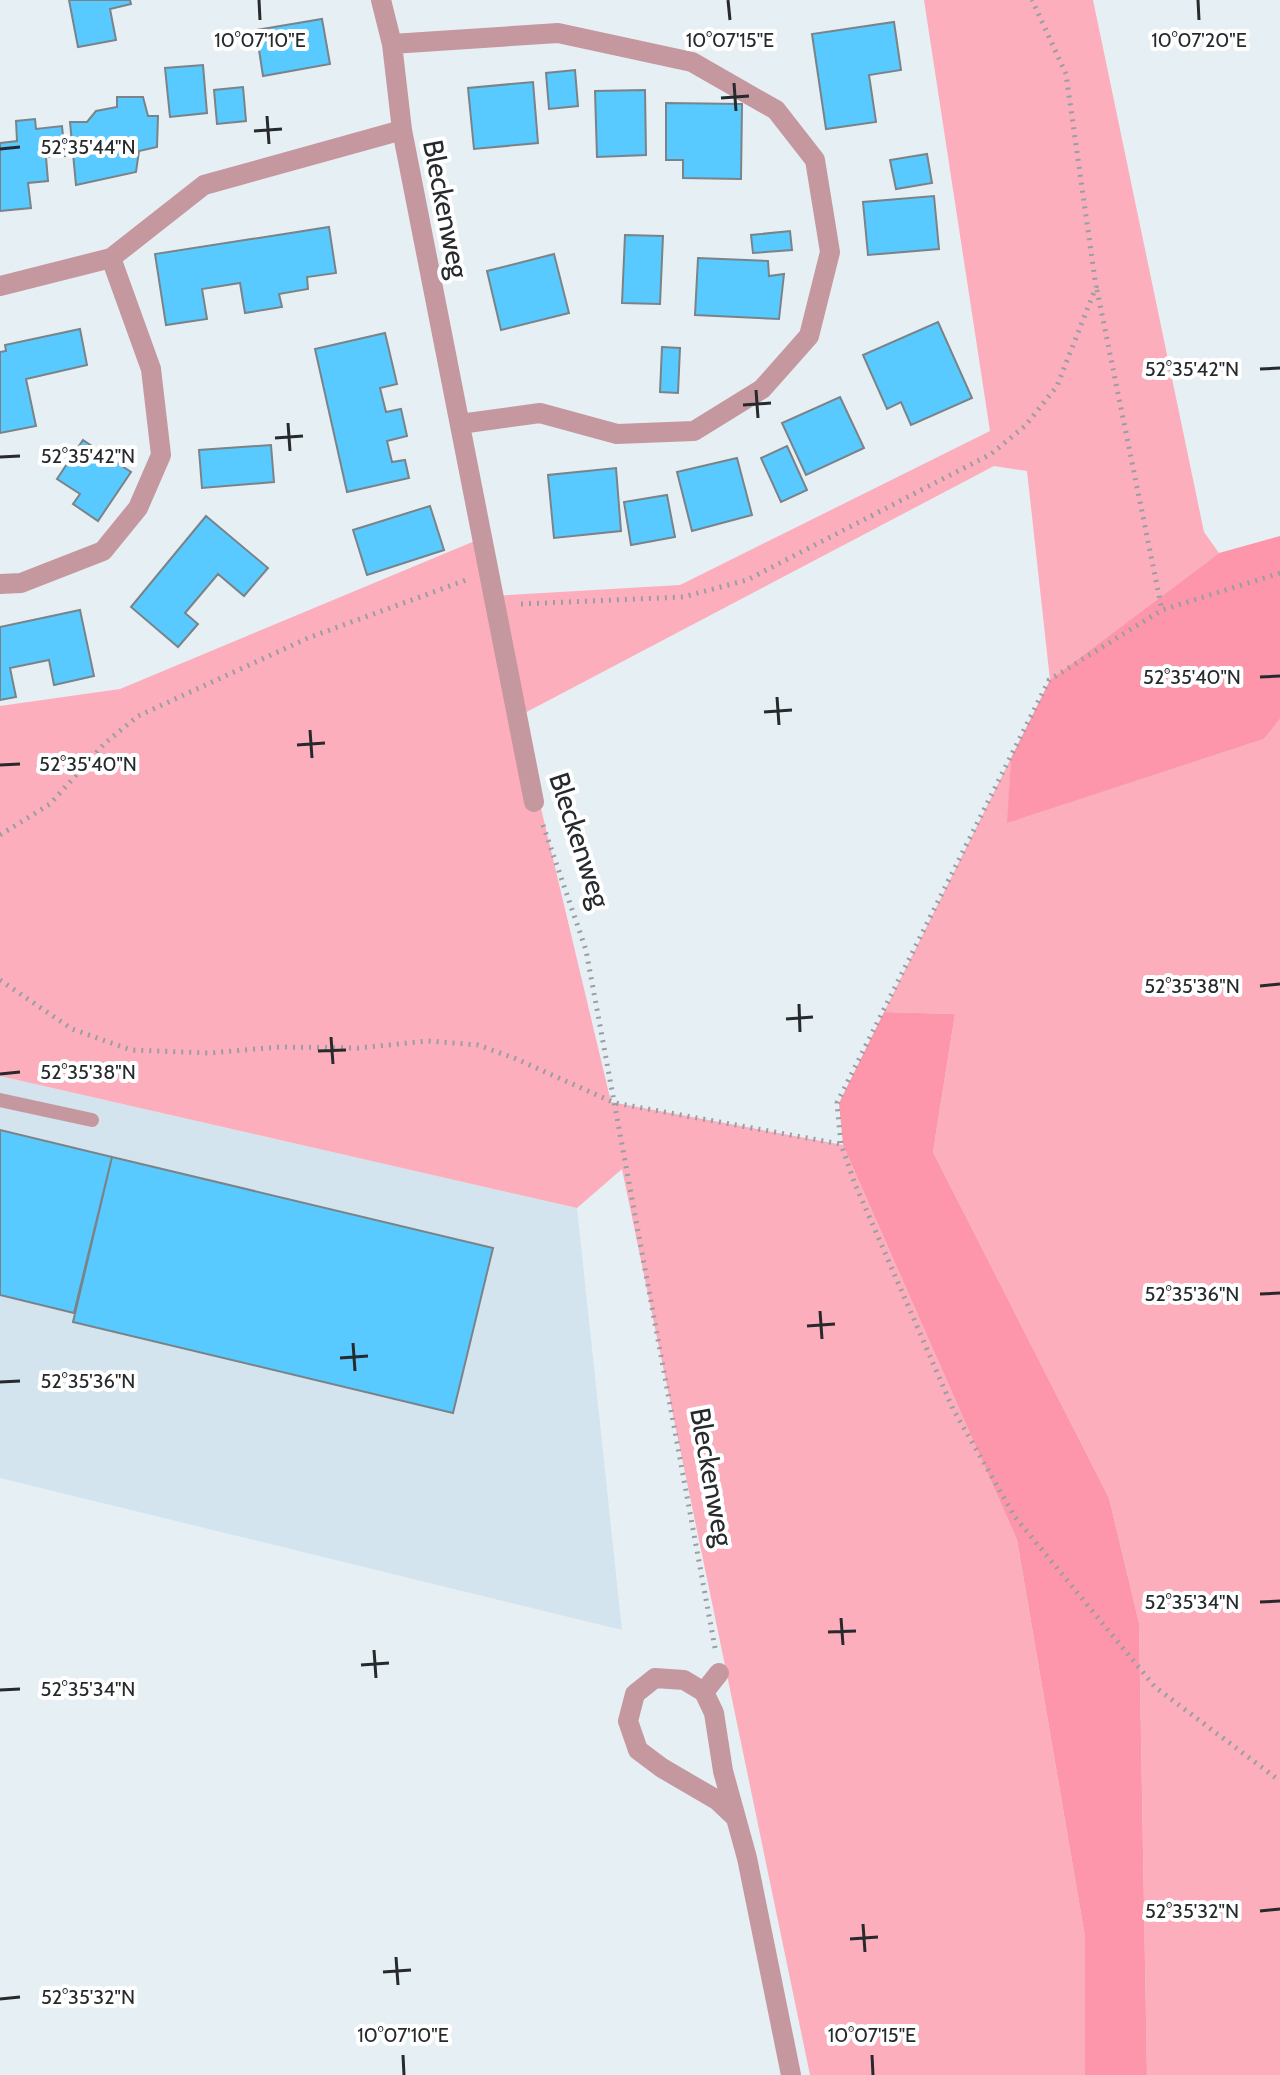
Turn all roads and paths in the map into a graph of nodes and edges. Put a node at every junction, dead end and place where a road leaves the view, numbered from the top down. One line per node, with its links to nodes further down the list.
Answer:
1 (381, 0): 3 (street, Bleckenweg)
2 (1032, 0): 7 (path)
3 (392, 44): 4 (street, Bleckenweg); 8 (street)
4 (402, 130): 5 (street); 8 (street, Bleckenweg)
5 (111, 258): 6 (street); 11 (street)
6 (0, 286)
7 (1096, 287): 12 (path); 13 (path)
8 (460, 424): 9 (street, Bleckenweg)
9 (490, 570): 12 (street, Bleckenweg); 15 (path)
10 (1280, 573): 13 (path)
11 (0, 584)
12 (496, 605): 14 (street, Bleckenweg)
13 (1162, 610): 20 (path)
14 (534, 802): 18 (path, Bleckenweg)
15 (0, 835)
16 (0, 980): 18 (path)
17 (0, 1100): 19 (lane)
18 (615, 1103): 20 (path); 21 (path, Bleckenweg)
19 (92, 1120)
20 (841, 1144): 23 (path)
21 (719, 1673): 22 (street)
22 (704, 1692): 24 (street); 24 (street)
23 (1280, 1781)
24 (735, 1817): 25 (street)
25 (791, 2075)

